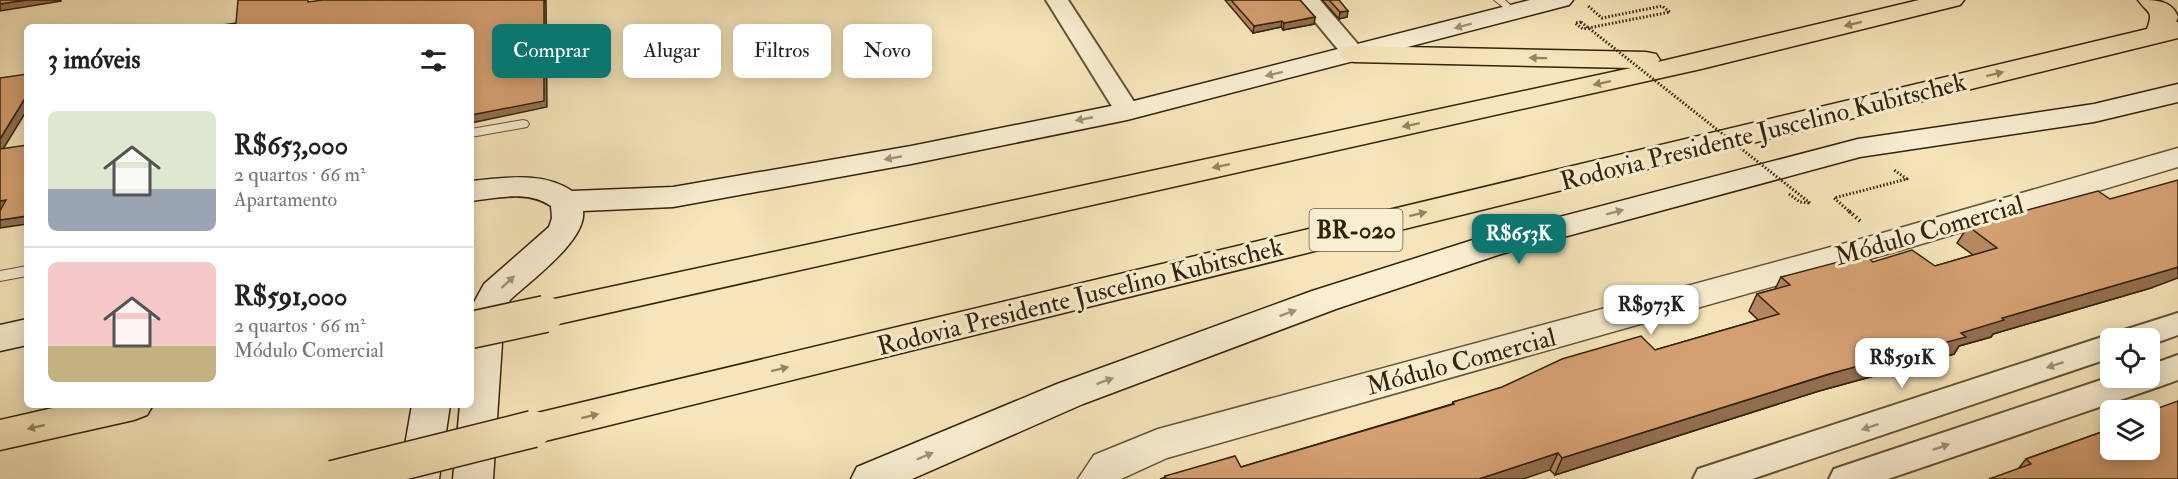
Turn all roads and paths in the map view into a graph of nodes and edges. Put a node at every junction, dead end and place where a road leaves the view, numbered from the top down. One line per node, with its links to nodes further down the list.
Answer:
1 (1057, 0): 12 (street)
2 (1308, 0): 9 (street)
3 (1560, 0): 7 (main road)
4 (1580, 0): 18 (path, bridge)
5 (1951, 0): 10 (highway, one-way to 10)
6 (2151, 0): 8 (highway)
7 (1506, 6): 9 (main road, one-way to 9)
8 (2169, 32): 37 (highway, Rodovia Presidente Juscelino Kubitschek / BR-020, one-way to 8, bridge)
9 (1354, 54): 10 (highway, one-way to 9); 12 (main road, one-way to 12)
10 (1701, 61): 24 (highway, one-way to 24, bridge)
11 (2178, 93): 40 (main road, one-way to 11)
12 (1127, 111): 19 (main road, one-way to 19)
13 (523, 124): 14 (lane)
14 (474, 132)
15 (2178, 157): 20 (main road, Módulo Comercial)
16 (1892, 168): 20 (path)
17 (474, 190): 19 (main road)
18 (1801, 191)
19 (566, 202): 39 (main road, one-way to 19)
20 (1886, 243): 41 (main road, Módulo Comercial)
21 (24, 271): 22 (lane)
22 (0, 276)
23 (2178, 324): 25 (street)
24 (474, 329)
25 (2160, 330)
26 (24, 333): 27 (main road)
27 (0, 338)
28 (2100, 349): 35 (street, one-way to 35)
29 (2178, 367): 30 (street)
30 (2160, 373)
31 (2115, 388): 36 (street, one-way to 31)
32 (121, 408): 34 (highway, one-way to 34)
33 (430, 408): 38 (main road)
34 (0, 435)
35 (1819, 444): 36 (street); 42 (street)
36 (1849, 478)
37 (333, 479)
38 (418, 479)
39 (472, 479)
40 (872, 479)
41 (1098, 479)
42 (1710, 479)

